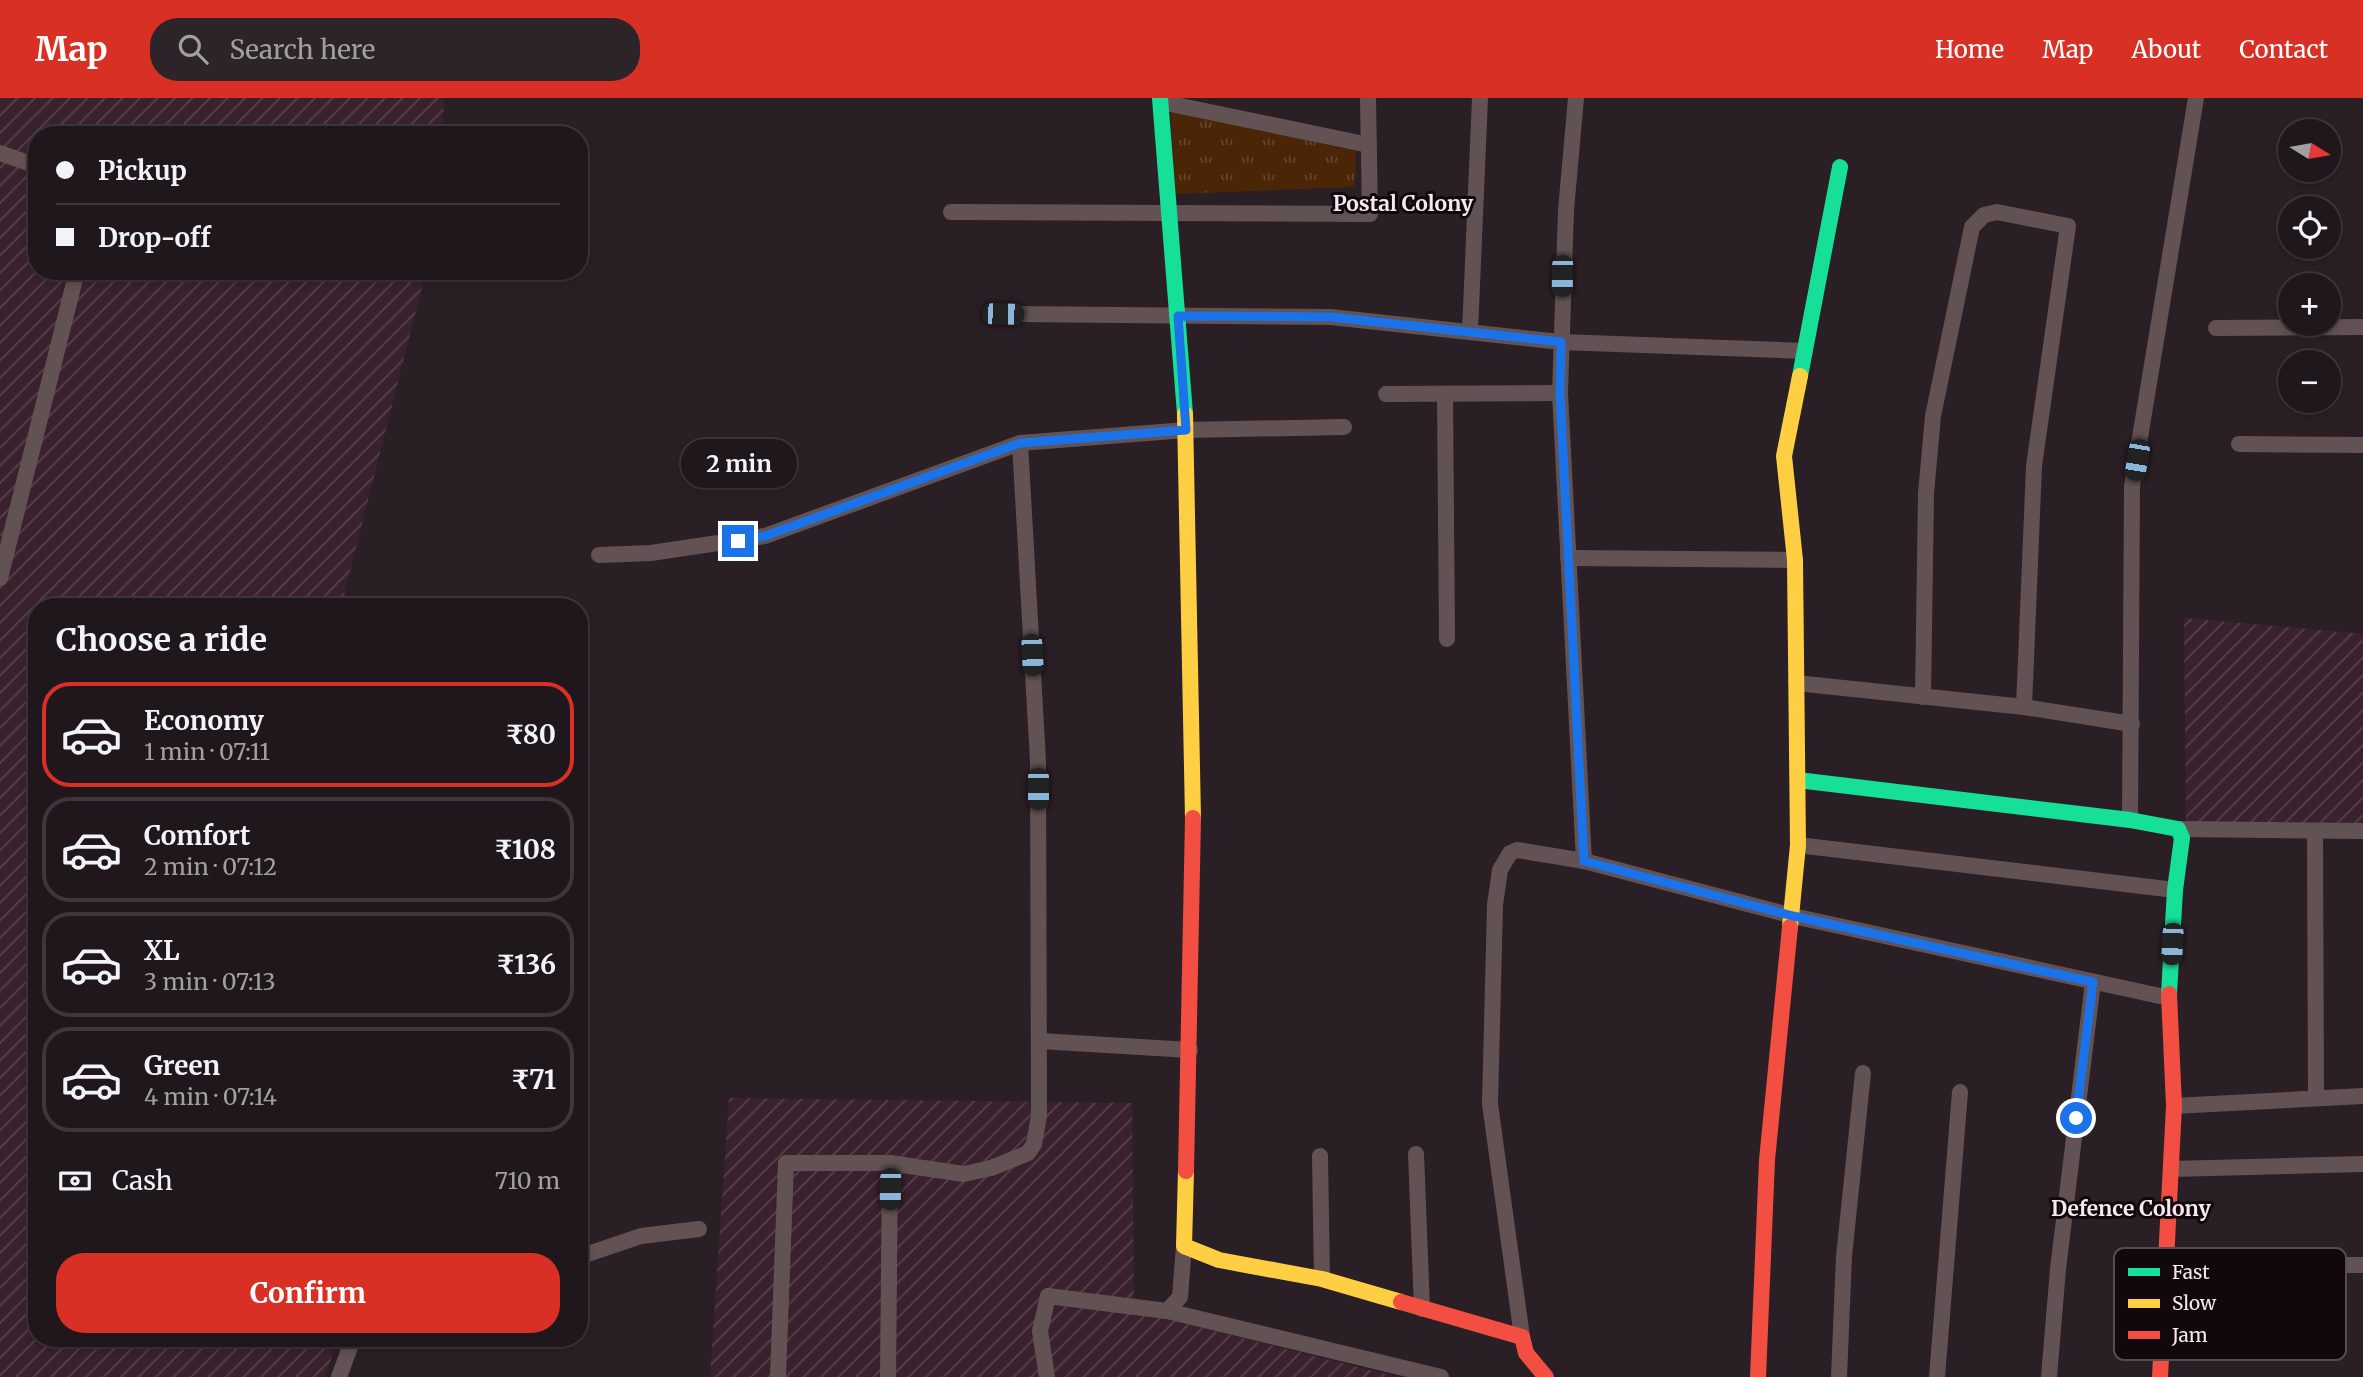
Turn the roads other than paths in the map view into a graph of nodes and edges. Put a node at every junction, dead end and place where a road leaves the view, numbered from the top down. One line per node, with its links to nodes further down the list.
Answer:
1 (1368, 98): 6 (street)
2 (1480, 98): 17 (street)
3 (1577, 98): 18 (street)
4 (2196, 98): 36 (street)
5 (1161, 100): 6 (street); 11 (street)
6 (1369, 145): 11 (street)
7 (0, 153): 8 (street)
8 (28, 163)
9 (1840, 167): 19 (street)
10 (951, 212): 11 (street)
11 (1169, 212): 14 (street)
12 (75, 280): 31 (street)
13 (1003, 314): 14 (street)
14 (1178, 316): 17 (street); 24 (street)
15 (2363, 327): 16 (street)
16 (2216, 328)
17 (1470, 332): 18 (street)
18 (1561, 342): 19 (street); 20 (street)
19 (1805, 351): 30 (street)
20 (1560, 393): 22 (street); 29 (street)
21 (1386, 394): 22 (street)
22 (1445, 394): 32 (street)
23 (1344, 427): 24 (street)
24 (1186, 430): 25 (street); 49 (street)
25 (1020, 443): 28 (street); 48 (street)
26 (2239, 444): 27 (street)
27 (2363, 445)
28 (599, 555)
29 (1568, 558): 30 (street); 43 (street)
30 (1795, 560): 33 (street)
31 (0, 578)
32 (1447, 639)
33 (1796, 683): 34 (street); 37 (street)
34 (1923, 696): 35 (street); 35 (street)
35 (2024, 707): 36 (street)
36 (2132, 724): 38 (street)
37 (1798, 780): 38 (street); 42 (street)
38 (2130, 820): 39 (street)
39 (2178, 829): 41 (street); 44 (street)
40 (2363, 831): 41 (street)
41 (2315, 832): 53 (street)
42 (1798, 845): 44 (street); 45 (street)
43 (1584, 861): 45 (street); 67 (street)
44 (2175, 890): 47 (street)
45 (1793, 916): 46 (street); 75 (street)
46 (2093, 982): 47 (street); 78 (street)
47 (2169, 998): 54 (street)
48 (1040, 1041): 49 (street); 57 (street)
49 (1191, 1050): 61 (street)
50 (1863, 1073): 76 (street)
51 (1960, 1092): 77 (street)
52 (2363, 1096): 53 (street)
53 (2316, 1097): 54 (street)
54 (2174, 1106): 59 (street)
55 (1416, 1154): 65 (street)
56 (1320, 1156): 64 (street)
57 (890, 1163): 70 (street); 71 (street)
58 (2363, 1164): 59 (street)
59 (2171, 1168): 62 (street)
60 (699, 1228): 63 (street)
61 (1184, 1246): 64 (street); 66 (street)
62 (2168, 1248)
63 (588, 1254)
64 (1322, 1279): 65 (street)
65 (1422, 1309): 67 (street)
66 (1167, 1311): 72 (street); 73 (street)
67 (1522, 1337): 74 (street)
68 (350, 1347): 69 (street)
69 (339, 1377)
70 (778, 1377)
71 (888, 1377)
72 (1046, 1377)
73 (1441, 1377)
74 (1546, 1377)
75 (1758, 1377)
76 (1839, 1377)
77 (1937, 1377)
78 (2049, 1377)

